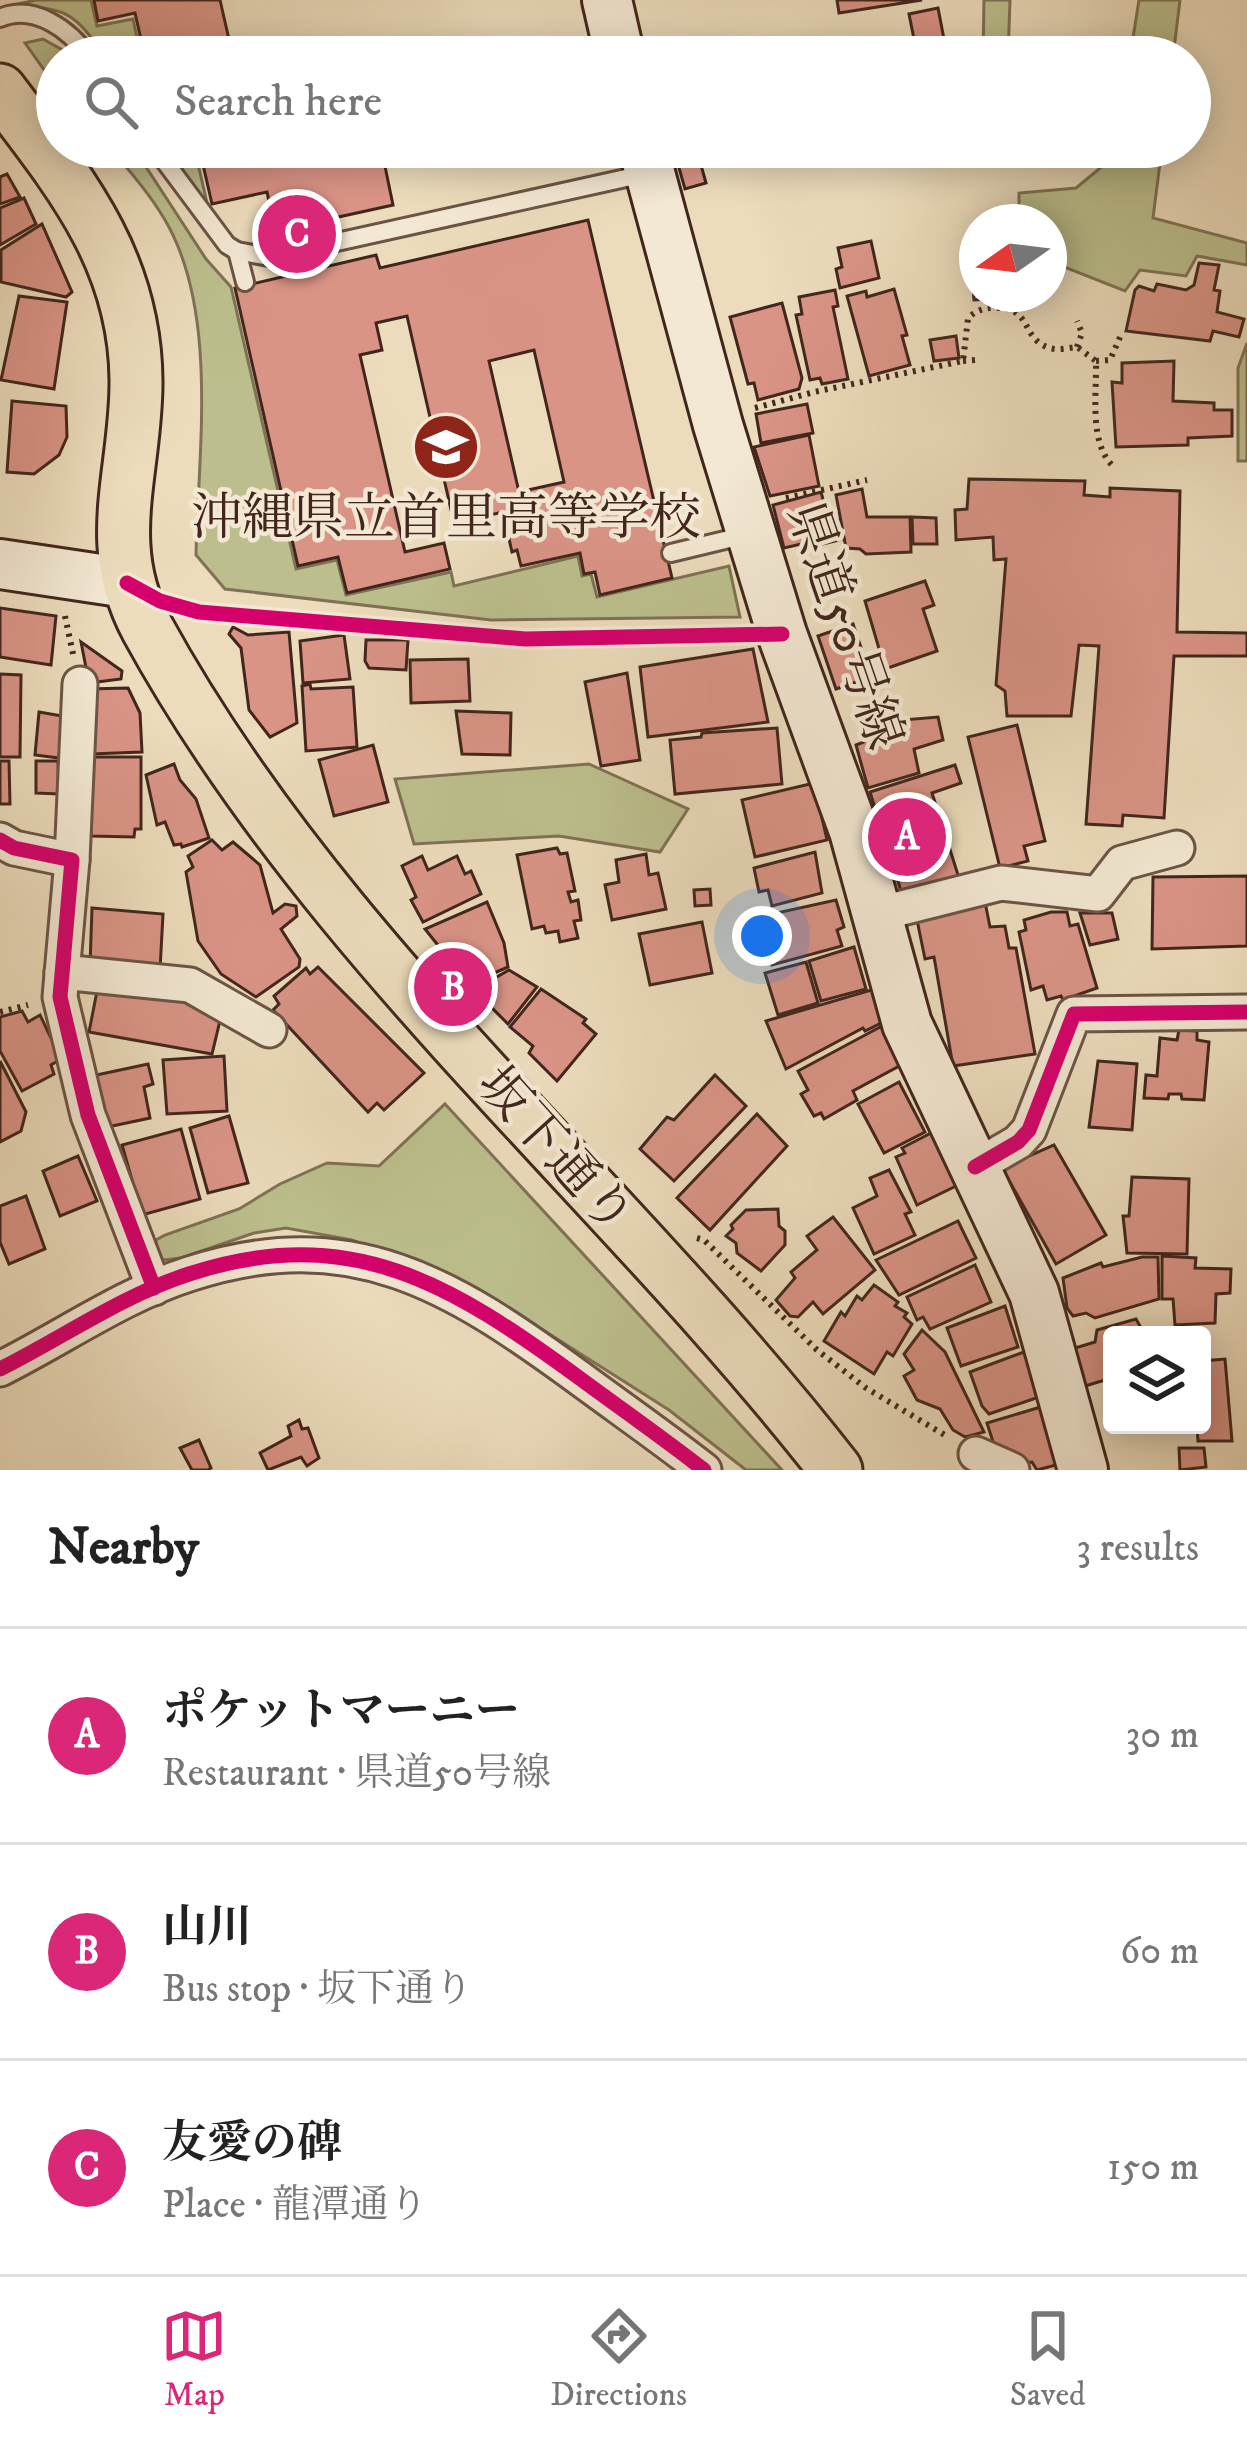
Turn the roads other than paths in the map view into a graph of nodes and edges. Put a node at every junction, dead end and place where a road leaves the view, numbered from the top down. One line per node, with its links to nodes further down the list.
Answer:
1 (607, 0): 4 (main road)
2 (0, 18): 3 (lane)
3 (70, 36)
4 (615, 36)
5 (0, 90): 6 (main road)
6 (36, 138)
7 (58, 168): 16 (main road)
8 (169, 168): 11 (lane)
9 (616, 168): 11 (lane)
10 (648, 168): 13 (main road, 県道50号線)
11 (237, 251): 12 (lane)
12 (245, 282)
13 (751, 534): 14 (lane); 21 (main road, 県道50号線)
14 (671, 554)
15 (0, 564): 16 (main road)
16 (127, 583): 30 (main road, 坂下通り)
17 (80, 684): 20 (street)
18 (0, 840): 20 (street)
19 (1177, 848): 21 (street)
20 (72, 860): 22 (street)
21 (878, 914): 25 (main road, 県道50号線)
22 (62, 971): 24 (street); 26 (street)
23 (1247, 1012): 25 (street)
24 (269, 1030)
25 (975, 1166): 32 (main road, 県道50号線)
26 (154, 1288): 27 (street); 29 (street)
27 (0, 1369)
28 (976, 1454): 31 (street)
29 (704, 1470)
30 (836, 1470)
31 (1012, 1470)
32 (1083, 1470)

